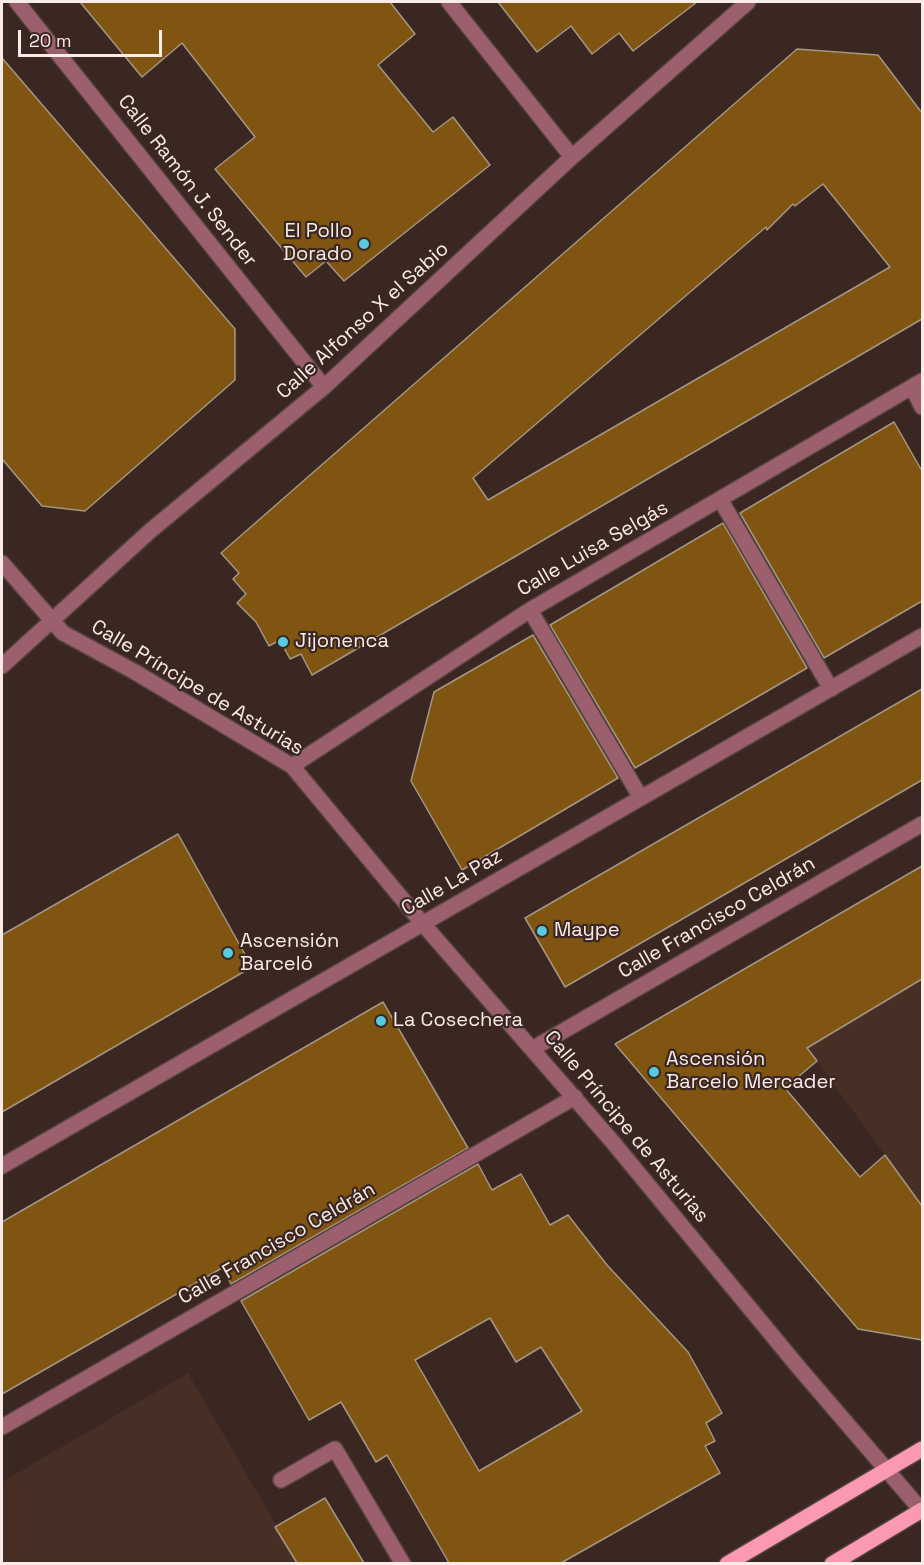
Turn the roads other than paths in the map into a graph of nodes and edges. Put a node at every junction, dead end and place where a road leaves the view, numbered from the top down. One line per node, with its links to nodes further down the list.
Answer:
1 (17, 2): 6 (street, Calle Ramón J. Sender)
2 (449, 2): 4 (street)
3 (748, 2): 4 (street, Calle Alfonso X el Sabio)
4 (572, 157): 6 (street, Calle Alfonso X el Sabio)
5 (917, 384): 7 (street); 8 (street, Calle Luisa Selgás)
6 (324, 387): 11 (street, Calle Alfonso X el Sabio)
7 (922, 407)
8 (720, 499): 10 (street, Calle Luisa Selgás); 14 (street)
9 (2, 563): 11 (street, Calle Príncipe de Asturias)
10 (531, 610): 15 (street, Calle Luisa Selgás); 16 (street)
11 (52, 620): 13 (street, Calle Alfonso X el Sabio); 15 (street, Calle Príncipe de Asturias)
12 (922, 636): 14 (street, Calle La Paz)
13 (2, 666)
14 (831, 689): 16 (street, Calle La Paz)
15 (292, 766): 18 (street, Calle Príncipe de Asturias)
16 (641, 798): 18 (street, Calle La Paz)
17 (922, 824): 19 (street, Calle Francisco Celdrán)
18 (423, 924): 19 (street, Calle Príncipe de Asturias); 21 (street, Calle La Paz)
19 (532, 1049): 20 (street, Calle Príncipe de Asturias)
20 (574, 1097): 22 (street, Calle Francisco Celdrán); 24 (street, Calle Príncipe de Asturias)
21 (2, 1166)
22 (2, 1427)
23 (922, 1449): 24 (main road)
24 (888, 1470): 26 (street, Calle Príncipe de Asturias); 28 (main road)
25 (281, 1480): 27 (street)
26 (922, 1511): 29 (main road)
27 (404, 1563)
28 (727, 1563)
29 (832, 1563)

